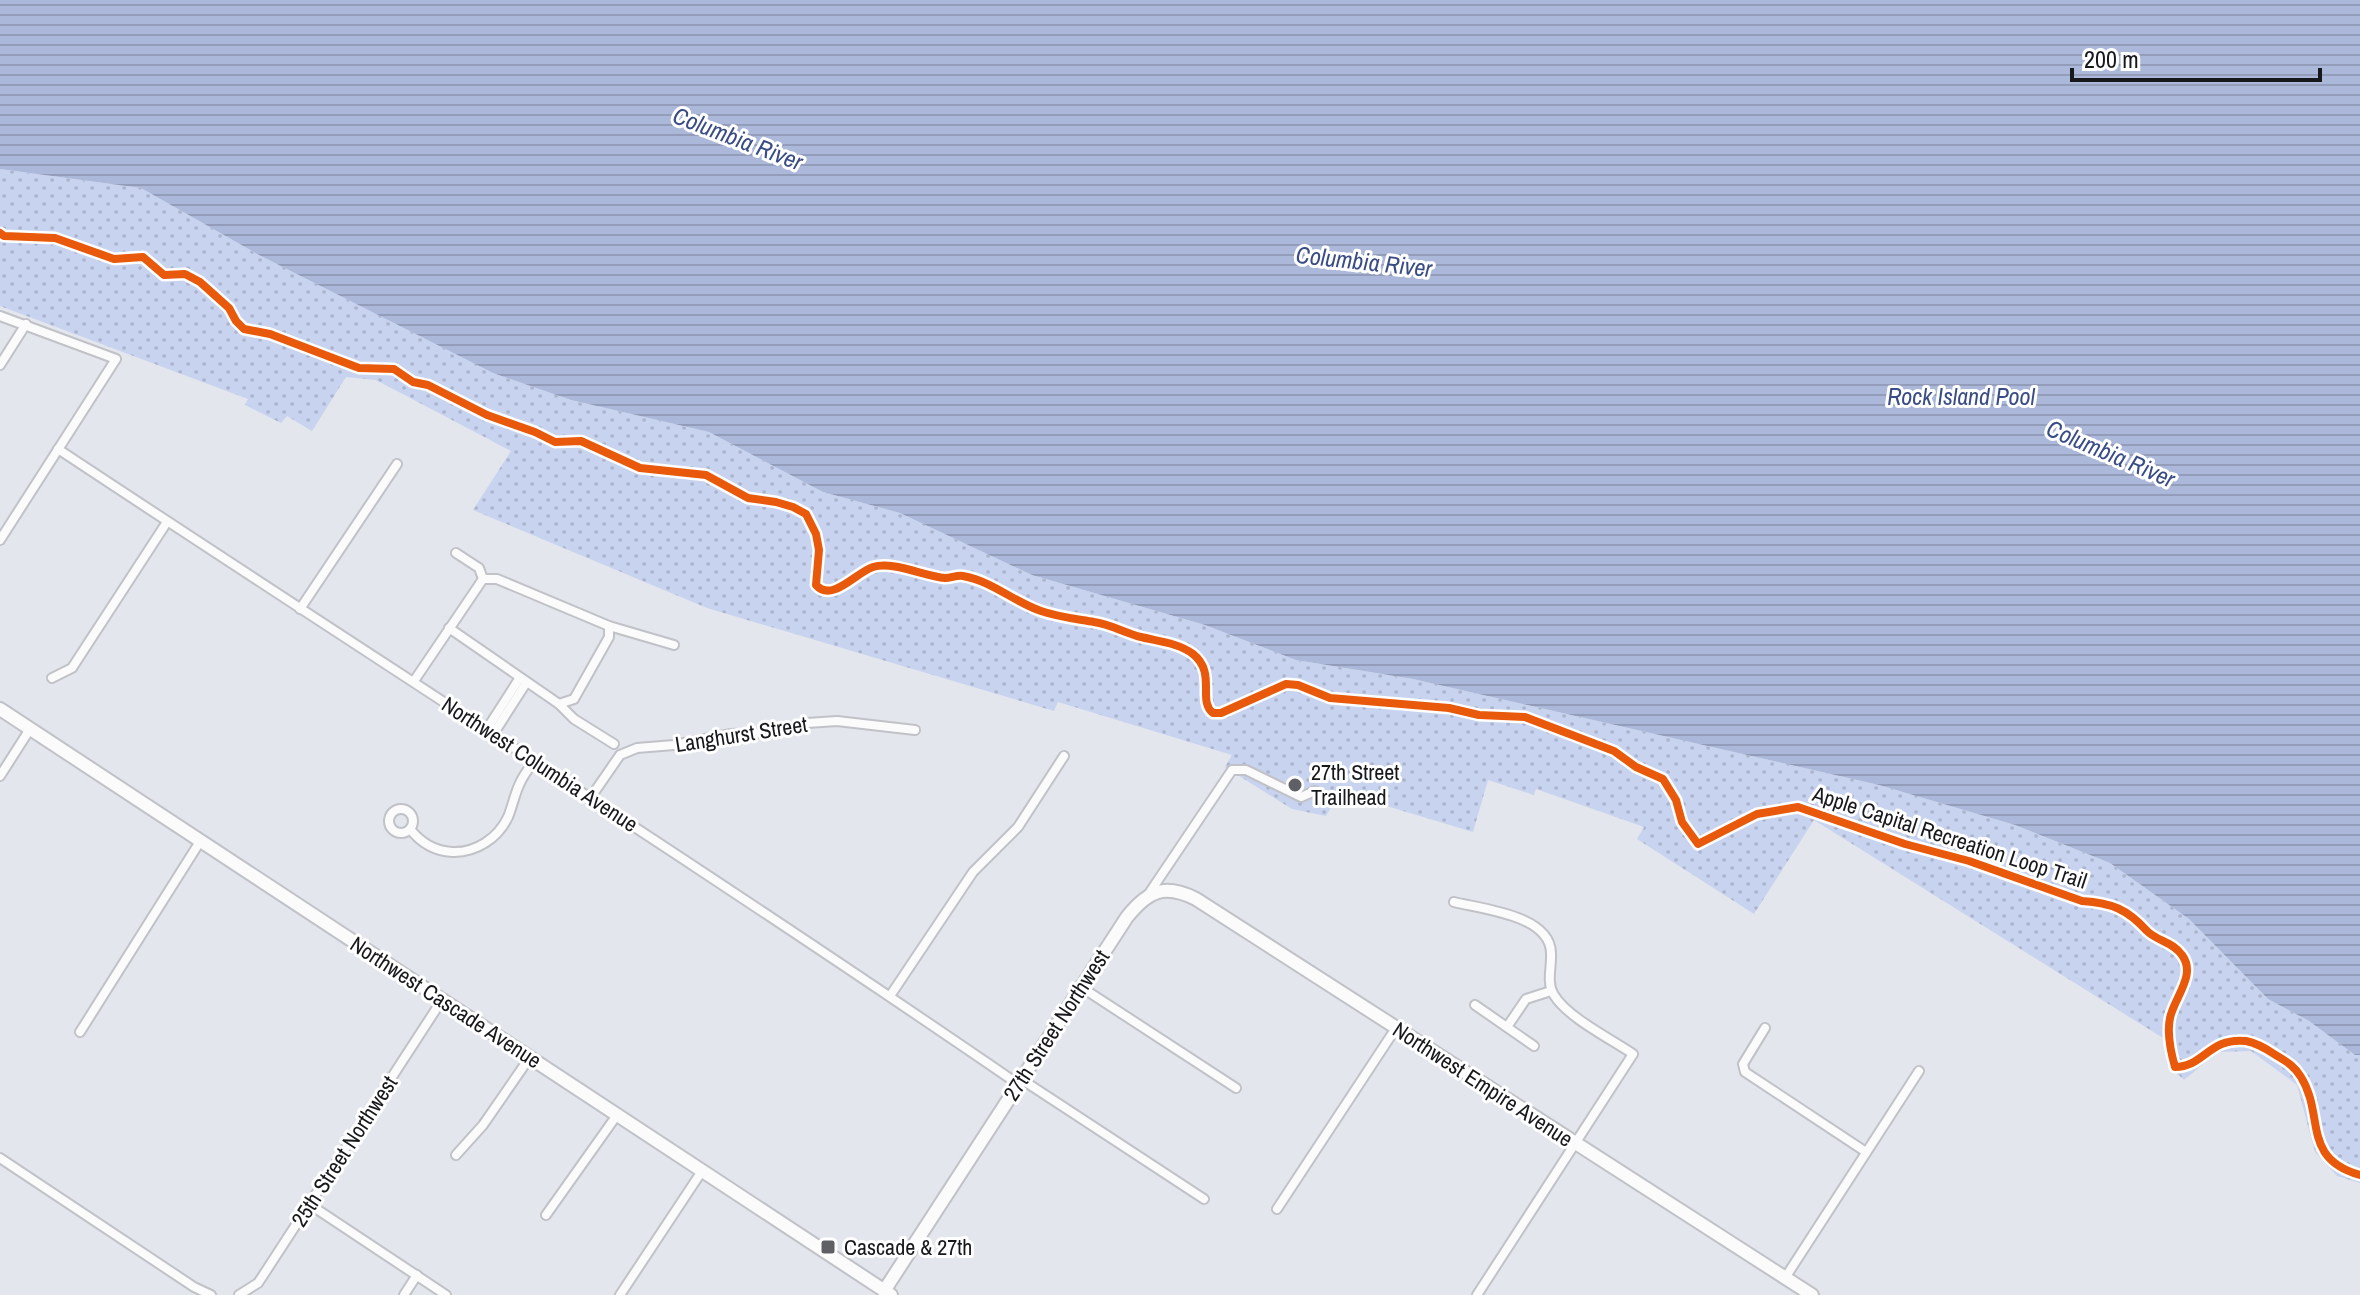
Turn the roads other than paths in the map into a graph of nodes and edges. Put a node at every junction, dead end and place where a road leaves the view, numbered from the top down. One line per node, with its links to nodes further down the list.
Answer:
1 (0, 316): 2 (street)
2 (26, 324): 3 (street); 4 (street)
3 (0, 365)
4 (58, 449): 6 (street, Northwest Columbia Avenue); 7 (street)
5 (397, 464): 10 (street)
6 (167, 522): 10 (street, Northwest Columbia Avenue); 14 (street)
7 (0, 540)
8 (456, 553): 9 (street)
9 (483, 579): 11 (street); 12 (street)
10 (300, 609): 15 (street, Northwest Columbia Avenue)
11 (609, 626): 13 (street); 17 (street)
12 (449, 628): 15 (street); 16 (street)
13 (674, 645)
14 (52, 678)
15 (414, 681): 21 (street, Northwest Columbia Avenue)
16 (523, 681): 17 (street); 21 (street)
17 (559, 704): 22 (street)
18 (0, 709): 19 (street, Northwest Cascade Avenue)
19 (30, 729): 25 (street); 29 (street, Northwest Cascade Avenue)
20 (915, 730): 27 (street, Langhurst Street)
21 (491, 731): 24 (street, Northwest Columbia Avenue)
22 (614, 744)
23 (1064, 756): 34 (street)
24 (535, 760): 27 (street, Northwest Columbia Avenue); 28 (street)
25 (0, 776)
26 (1315, 791): 30 (street, 27th Street Northwest)
27 (591, 797): 34 (street, Northwest Columbia Avenue)
28 (410, 829)
29 (201, 840): 35 (street, Northwest Cascade Avenue); 40 (street)
30 (1148, 895): 32 (street, 27th Street Northwest); 38 (street, Northwest Empire Avenue)
31 (1454, 902): 33 (street)
32 (1081, 987): 44 (street, 27th Street Northwest); 45 (street)
33 (1551, 991): 37 (street); 47 (street)
34 (890, 996): 44 (street, Northwest Columbia Avenue)
35 (442, 1000): 42 (street, Northwest Cascade Avenue); 53 (street, 25th Street Northwest)
36 (1475, 1005): 37 (street)
37 (1507, 1027): 41 (street)
38 (1396, 1028): 47 (street, Northwest Empire Avenue); 54 (street)
39 (1765, 1028): 48 (street)
40 (80, 1032)
41 (1534, 1046)
42 (530, 1057): 46 (street, Northwest Cascade Avenue); 49 (street)
43 (1919, 1071): 48 (street)
44 (1020, 1081): 52 (street, Northwest Columbia Avenue); 58 (street, 27th Street Northwest)
45 (1236, 1088)
46 (617, 1115): 51 (street, Northwest Cascade Avenue); 55 (street)
47 (1576, 1143): 57 (street, Northwest Empire Avenue); 64 (street)
48 (1866, 1152): 57 (street)
49 (456, 1155)
50 (0, 1158): 59 (street)
51 (702, 1171): 58 (street, Northwest Cascade Avenue); 63 (street)
52 (1204, 1199)
53 (309, 1204): 56 (street); 60 (street, 25th Street Northwest)
54 (1277, 1209)
55 (546, 1215)
56 (417, 1275): 61 (street); 62 (street)
57 (1785, 1278): 65 (street, Northwest Empire Avenue)
58 (887, 1293)
59 (211, 1295)
60 (239, 1295)
61 (404, 1295)
62 (446, 1295)
63 (620, 1295)
64 (1477, 1295)
65 (1812, 1295)

